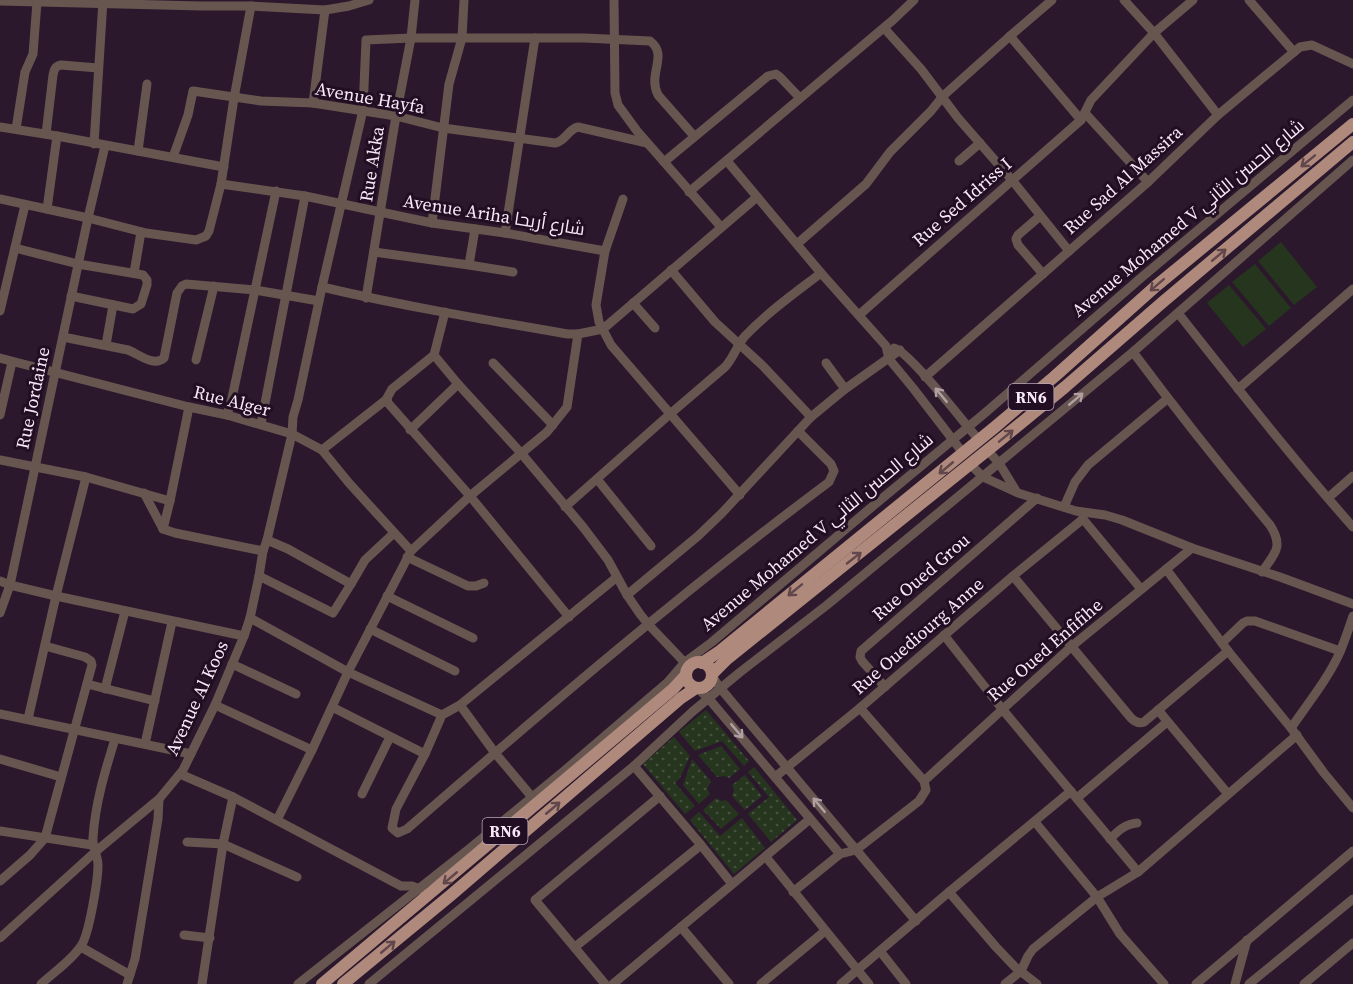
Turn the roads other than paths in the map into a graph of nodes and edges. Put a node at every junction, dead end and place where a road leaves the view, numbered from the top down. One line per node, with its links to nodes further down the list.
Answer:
1 (369, 0): 14 (street)
2 (415, 0): 19 (street, Rue Akka)
3 (464, 0): 20 (street)
4 (614, 0): 22 (street)
5 (914, 0): 15 (street)
6 (1052, 0): 18 (street)
7 (1124, 0): 16 (street)
8 (1193, 0): 16 (street, Rue Sed Idriss I)
9 (1249, 0): 17 (street)
10 (0, 1): 11 (street)
11 (37, 2): 12 (street); 40 (street)
12 (103, 2): 13 (street); 26 (street)
13 (251, 6): 14 (street); 29 (street)
14 (325, 10): 32 (street)
15 (884, 28): 28 (street); 30 (street)
16 (1154, 33): 34 (street); 36 (street, Rue Sed Idriss I)
17 (1279, 34): 23 (street); 24 (street)
18 (1010, 36): 28 (street); 36 (street)
19 (411, 38): 20 (street); 33 (street, Avenue Al Koos); 35 (street, Rue Akka)
20 (462, 38): 21 (street); 39 (street)
21 (535, 38): 22 (street); 44 (street)
22 (614, 39): 43 (street); 46 (street)
23 (1308, 45): 24 (street, Rue Sad Al Massira); 25 (street)
24 (1294, 52): 34 (street, Rue Sad Al Massira)
25 (1353, 64)
26 (98, 68): 41 (street); 48 (street)
27 (147, 84): 50 (street)
28 (942, 96): 47 (street); 77 (street)
29 (234, 98): 32 (street, Avenue Hayfa); 51 (street, Avenue Hayfa); 56 (street)
30 (800, 98): 43 (street); 53 (street)
31 (1353, 100): 133 (street, Avenue Mohamed V شارع الحسن الثاني)
32 (313, 103): 33 (street, Avenue Hayfa)
33 (363, 110): 35 (street, Avenue Hayfa); 66 (street, Avenue Al Koos)
34 (1218, 115): 58 (street, Rue Sad Al Massira)
35 (396, 116): 39 (street, Avenue Hayfa); 69 (street, Rue Akka)
36 (1083, 116): 57 (street, Rue Sed Idriss I); 58 (street)
37 (1353, 124): 138 (main road, RN6, one-way to 138)
38 (0, 127): 40 (street)
39 (442, 128): 44 (street, Avenue Hayfa); 72 (street)
40 (16, 129): 41 (street)
41 (46, 134): 42 (street)
42 (57, 136): 48 (street); 68 (street)
43 (694, 136): 54 (street)
44 (519, 138): 46 (street, Avenue Hayfa); 76 (street)
45 (1353, 142): 140 (main road, RN6, one-way to 45)
46 (647, 143): 54 (street)
47 (980, 143): 55 (street); 57 (street)
48 (94, 144): 49 (street)
49 (105, 146): 50 (street); 71 (street, Rue Jordaine)
50 (138, 151): 51 (street)
51 (173, 157): 56 (street)
52 (1353, 160): 101 (street)
53 (727, 161): 61 (street); 63 (street)
54 (664, 162): 61 (street)
55 (959, 162)
56 (224, 167): 59 (street)
57 (1012, 180): 70 (street); 102 (street, Rue Sed Idriss I)
58 (1148, 182): 80 (street, Rue Sad Al Massira)
59 (221, 184): 60 (street, Avenue Ariha شارع أريحا); 75 (street)
60 (276, 192): 62 (street, Avenue Ariha شارع أريحا); 92 (street)
61 (689, 192): 73 (street)
62 (304, 196): 66 (street, Avenue Ariha شارع أريحا); 94 (street)
63 (757, 197): 73 (street); 77 (street)
64 (623, 199): 79 (street)
65 (0, 200): 67 (street)
66 (342, 203): 69 (street, Avenue Ariha شارع أريحا); 90 (street, Avenue Al Koos)
67 (25, 205): 68 (street); 78 (street)
68 (47, 209): 71 (street)
69 (381, 213): 72 (street, Avenue Ariha شارع أريحا); 81 (street, Rue Akka)
70 (1040, 216): 80 (street); 88 (street)
71 (88, 218): 75 (street); 82 (street, Rue Jordaine)
72 (432, 222): 74 (street, Avenue Ariha شارع أريحا)
73 (721, 227): 84 (street)
74 (475, 229): 76 (street, Avenue Ariha شارع أريحا); 83 (street)
75 (141, 232): 86 (street)
76 (505, 233): 79 (street, Avenue Ariha شارع أريحا)
77 (797, 244): 87 (street)
78 (15, 249): 82 (street); 99 (street)
79 (605, 251): 104 (street)
80 (1070, 251): 88 (street, Rue Sad Al Massira)
81 (374, 252): 83 (street); 95 (street, Rue Akka)
82 (78, 264): 86 (street); 93 (street, Rue Jordaine)
83 (469, 264): 85 (street)
84 (671, 270): 97 (street); 107 (street)
85 (513, 272)
86 (134, 273): 98 (street)
87 (821, 273): 102 (street); 107 (street)
88 (1043, 274): 120 (street, Rue Sad Al Massira)
89 (213, 286): 92 (street); 108 (street); 115 (street)
90 (322, 287): 95 (street); 96 (street, Avenue Al Koos)
91 (1353, 289): 123 (street)
92 (255, 290): 94 (street); 128 (street)
93 (71, 296): 98 (street); 106 (street, Rue Jordaine)
94 (285, 296): 96 (street); 131 (street)
95 (366, 298): 100 (street)
96 (319, 301): 136 (street, Avenue Al Koos)
97 (633, 303): 103 (street); 104 (street)
98 (113, 305): 108 (street)
99 (0, 310)
100 (445, 312): 105 (street); 112 (street)
101 (1178, 313): 111 (street); 123 (street)
102 (859, 315): 109 (street)
103 (655, 328)
104 (603, 329): 105 (street); 127 (street)
105 (578, 334): 132 (street)
106 (63, 337): 108 (street); 119 (street, Rue Jordaine)
107 (738, 344): 127 (street); 130 (street)
108 (106, 345)
109 (886, 346): 110 (street); 114 (street)
110 (900, 350): 114 (street); 120 (street)
111 (1133, 352): 125 (street); 144 (street, one-way to 111)
112 (434, 355): 121 (street); 124 (street)
113 (0, 358): 116 (street, Rue Alger)
114 (889, 359): 122 (street); 137 (street)
115 (196, 360)
116 (12, 362): 119 (street, Rue Alger); 129 (street)
117 (493, 363): 132 (street)
118 (826, 363): 122 (street)
119 (55, 372): 126 (street, Rue Alger); 146 (street, Rue Jordaine)
120 (925, 376): 133 (street, one-way to 120)
121 (458, 384): 134 (street); 141 (street)
122 (845, 389): 130 (street)
123 (1238, 389): 156 (street)
124 (387, 399): 134 (street); 139 (street)
125 (1167, 399): 159 (street); 170 (street)
126 (189, 407): 128 (street, Rue Alger); 157 (street)
127 (670, 414): 150 (street); 153 (street)
128 (227, 415): 131 (street, Rue Alger)
129 (0, 416)
130 (812, 417): 135 (street)
131 (261, 424): 136 (street, Rue Alger)
132 (553, 425): 141 (street)
133 (968, 428): 137 (street, Avenue Mohamed V شارع الحسن الثاني); 138 (street)
134 (410, 430): 154 (street)
135 (798, 431): 153 (street); 189 (street)
136 (292, 434): 139 (street, Rue Alger); 164 (street, Avenue Al Koos)
137 (952, 440): 142 (street); 200 (street, Avenue Mohamed V شارع الحسن الثاني)
138 (979, 440): 142 (main road, RN6)
139 (322, 450): 163 (street, Rue Alger)
140 (988, 451): 144 (street); 145 (main road, RN6)
141 (521, 453): 154 (street); 158 (street)
142 (963, 453): 198 (main road, RN6, one-way to 198)
143 (0, 460): 146 (street)
144 (999, 463): 149 (street); 152 (street)
145 (971, 465): 149 (street); 203 (main road, RN6, one-way to 145)
146 (36, 466): 148 (street); 177 (street, Rue Jordaine)
147 (1353, 476): 156 (street)
148 (86, 477): 151 (street); 180 (street)
149 (983, 477): 152 (street); 208 (street)
150 (597, 479): 158 (street); 165 (street)
151 (144, 493): 157 (street); 162 (street)
152 (1018, 493): 155 (street)
153 (740, 495): 179 (street)
154 (470, 496): 168 (street); 185 (street)
155 (1037, 498): 159 (street); 205 (street, Rue Oued Grou)
156 (1328, 498): 161 (street)
157 (170, 501): 162 (street)
158 (565, 507): 173 (street)
159 (1064, 507): 160 (street)
160 (1083, 516): 166 (street); 172 (street, Rue Ouediourg Anne); 178 (street)
161 (1353, 527)
162 (163, 529): 167 (street)
163 (394, 533): 168 (street, Rue Alger); 176 (street)
164 (267, 540): 167 (street, Avenue Al Koos); 176 (street)
165 (651, 546)
166 (1192, 548): 169 (street, Rue Oued Enfifihe); 170 (street)
167 (263, 551): 171 (street, Avenue Al Koos)
168 (409, 554): 175 (street); 181 (street)
169 (1166, 569): 178 (street, Rue Oued Enfifihe); 196 (street)
170 (1262, 572): 182 (street)
171 (259, 576): 176 (street); 187 (street, Avenue Al Koos)
172 (1013, 576): 191 (street, Rue Ouediourg Anne); 195 (street)
173 (617, 577): 179 (street); 185 (street)
174 (0, 581): 177 (street)
175 (484, 582)
176 (351, 584)
177 (10, 585): 180 (street); 184 (street, Rue Jordaine)
178 (1141, 589): 195 (street, Rue Oued Enfifihe)
179 (627, 595): 189 (street)
180 (56, 596): 183 (street); 194 (street)
181 (387, 596): 190 (street); 193 (street)
182 (1353, 604)
183 (125, 611): 188 (street); 207 (street)
184 (0, 613)
185 (569, 616): 213 (street)
186 (1353, 616): 197 (street)
187 (250, 618): 192 (street, Avenue Al Koos); 202 (street)
188 (172, 622): 192 (street); 211 (street)
189 (648, 624): 200 (street); 228 (street)
190 (370, 629): 201 (street); 202 (street)
191 (944, 635): 205 (street, Rue Ouediourg Anne); 216 (street)
192 (244, 636): 199 (street, Avenue Al Koos)
193 (472, 638)
194 (45, 646): 204 (street); 220 (street)
195 (1072, 646): 216 (street, Rue Oued Enfifihe); 217 (street)
196 (1225, 647): 197 (street); 217 (street); 223 (street)
197 (1340, 651): 223 (street)
198 (702, 663): 200 (main road, RN6); 203 (main road)
199 (232, 664): 209 (street); 212 (street, Avenue Al Koos)
200 (686, 668): 206 (main road); 243 (street, Avenue Mohamed V شارع الحسن الثاني); 266 (main road, RN6, one-way to 266)
201 (455, 671)
202 (348, 672): 214 (street); 219 (street)
203 (712, 675): 206 (main road, RN6); 208 (street)
204 (87, 684): 207 (street); 222 (street)
205 (885, 687): 215 (street, Rue Ouediourg Anne)
206 (697, 688): 210 (street); 272 (main road, RN6, one-way to 206)
207 (105, 689): 211 (street)
208 (721, 689): 210 (street); 233 (street)
209 (296, 694)
210 (709, 699): 232 (street); 236 (street, one-way to 236)
211 (155, 701): 226 (street)
212 (215, 705): 227 (street); 229 (street, Avenue Al Koos)
213 (460, 705): 219 (street); 228 (street)
214 (332, 707): 224 (street); 227 (street)
215 (860, 708): 233 (street, Rue Ouediourg Anne); 237 (street)
216 (1003, 710): 237 (street, Rue Oued Enfifihe); 240 (street)
217 (1158, 710): 221 (street)
218 (0, 714): 220 (street)
219 (442, 715): 230 (street)
220 (28, 719): 222 (street)
221 (1167, 722): 239 (street); 240 (street)
222 (74, 730): 225 (street); 235 (street)
223 (1294, 731): 239 (street); 245 (street)
224 (390, 737): 230 (street); 238 (street)
225 (115, 739): 226 (street); 256 (street)
226 (145, 744): 229 (street)
227 (312, 750): 247 (street)
228 (495, 753): 230 (street); 243 (street)
229 (191, 754): 234 (street, Avenue Al Koos)
230 (425, 754)
231 (0, 759): 235 (street)
232 (634, 766): 241 (street); 273 (street)
233 (788, 767): 236 (street, Rue Ouediourg Anne); 257 (street, one-way to 233)
234 (180, 774): 242 (street); 244 (street, Avenue Al Koos)
235 (61, 777): 251 (street)
236 (775, 777): 246 (street)
237 (924, 782): 257 (street)
238 (362, 794)
239 (1228, 794): 261 (street)
240 (1074, 795): 248 (street); 252 (street)
241 (660, 796): 255 (street); 285 (street)
242 (233, 797): 247 (street); 254 (street)
243 (532, 797): 266 (street, Avenue Mohamed V شارع الحسن الثاني)
244 (159, 799): 256 (street, Avenue Al Koos); 289 (street)
245 (1353, 807)
246 (810, 819): 259 (street); 260 (street)
247 (277, 820): 265 (street)
248 (1035, 822): 268 (street); 269 (street)
249 (1137, 822): 252 (street)
250 (0, 831): 251 (street)
251 (45, 838): 256 (street); 263 (street)
252 (1110, 839): 261 (street)
253 (187, 842): 254 (street)
254 (224, 844): 262 (street); 281 (street)
255 (701, 845): 264 (street); 285 (street)
256 (94, 849): 280 (street, Avenue Al Koos); 284 (street)
257 (856, 850): 259 (street); 275 (street)
258 (1353, 851): 282 (street)
259 (840, 854): 267 (street)
260 (766, 857): 264 (street); 267 (street)
261 (1138, 872): 269 (street)
262 (297, 877)
263 (0, 881)
264 (732, 885): 276 (street)
265 (401, 886): 266 (street); 271 (street)
266 (424, 891): 271 (main road, RN6)
267 (793, 892): 277 (street)
268 (950, 892): 275 (street); 288 (street)
269 (1097, 897): 288 (street); 290 (street)
270 (1353, 899): 308 (street)
271 (411, 902): 293 (street); 294 (main road, RN6)
272 (436, 907): 273 (street); 274 (main road, RN6)
273 (447, 919): 278 (street)
274 (418, 921): 278 (street); 295 (main road, RN6, one-way to 274)
275 (916, 921): 286 (street)
276 (681, 927): 298 (street); 299 (street)
277 (825, 931): 287 (street); 300 (street)
278 (429, 933): 296 (street)
279 (184, 935): 281 (street)
280 (0, 938)
281 (210, 939): 292 (street)
282 (1246, 940): 306 (street); 307 (street)
283 (1353, 943): 309 (street)
284 (81, 947): 289 (street); 291 (street)
285 (575, 947): 297 (street)
286 (880, 951): 287 (street); 303 (street)
287 (858, 970): 301 (street); 302 (street)
288 (1021, 971): 304 (street); 305 (street)
289 (128, 980)
290 (1160, 982)
291 (41, 984)
292 (202, 984)
293 (298, 984)
294 (322, 984)
295 (343, 984)
296 (369, 984)
297 (605, 984)
298 (613, 984)
299 (729, 984)
300 (761, 984)
301 (841, 984)
302 (869, 984)
303 (906, 984)
304 (1005, 984)
305 (1036, 984)
306 (1196, 984)
307 (1235, 984)
308 (1249, 984)
309 (1304, 984)

